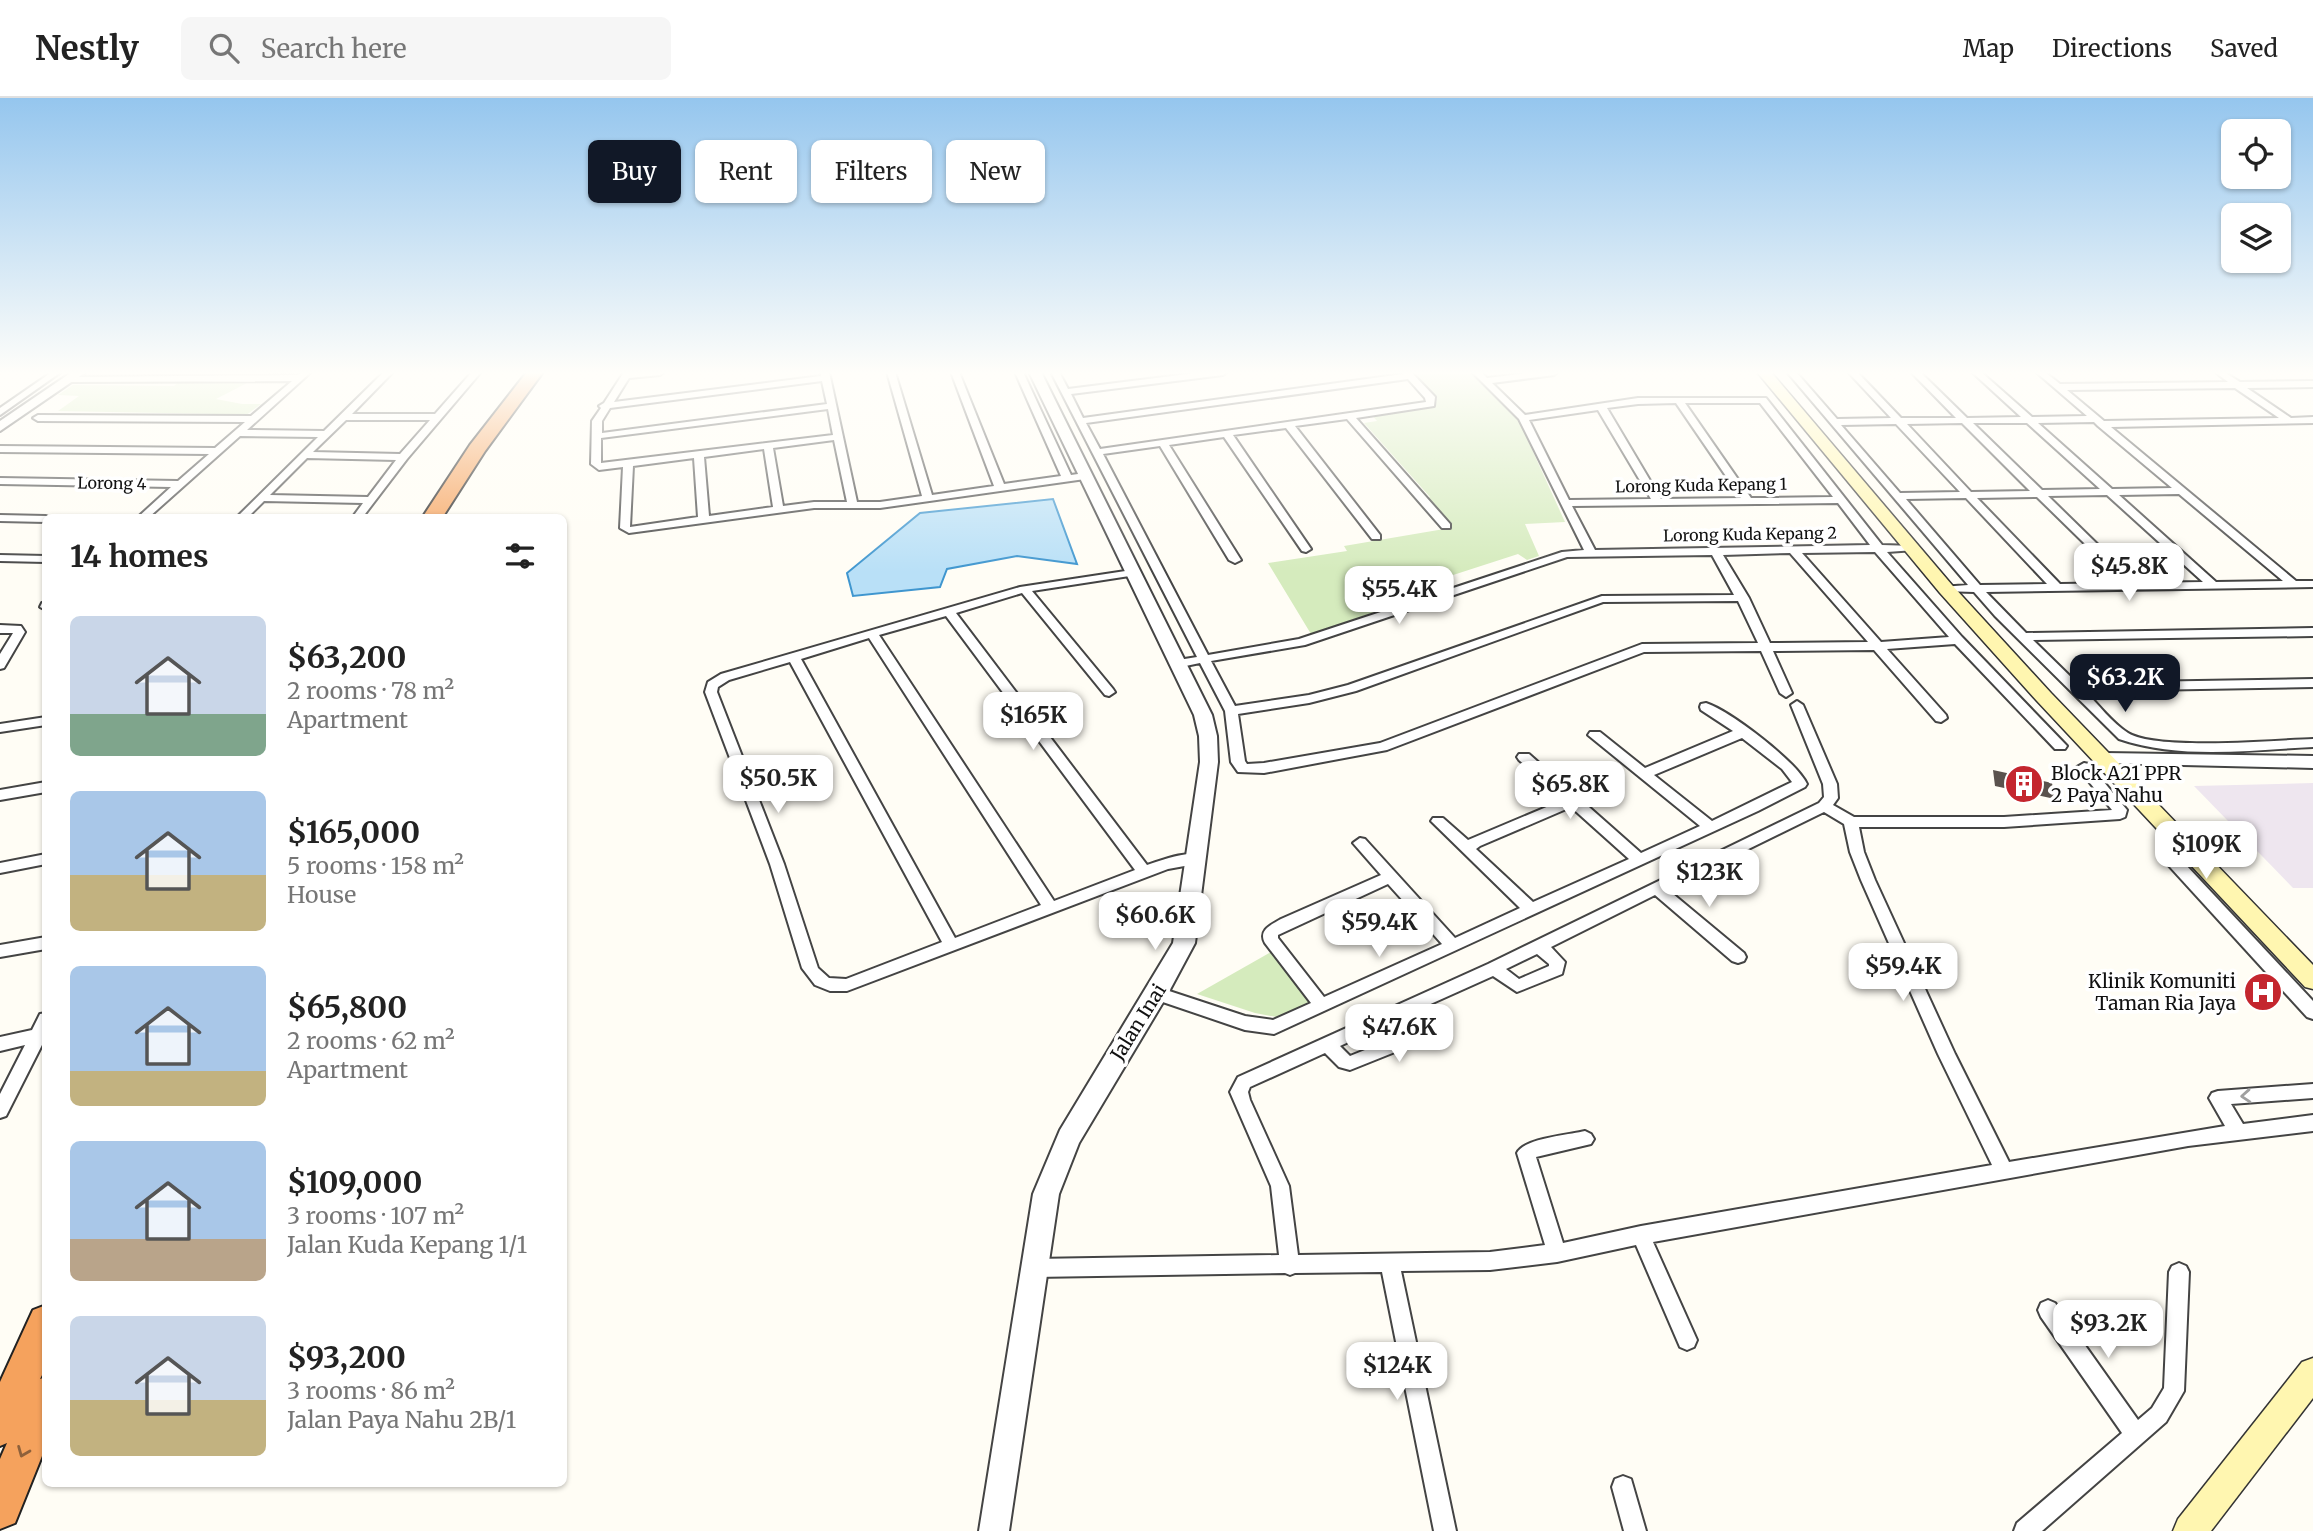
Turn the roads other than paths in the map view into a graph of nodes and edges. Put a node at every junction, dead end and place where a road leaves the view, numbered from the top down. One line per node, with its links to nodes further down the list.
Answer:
1 (232, 439): 31 (street)
2 (321, 439): 33 (street)
3 (418, 439): 35 (street)
4 (485, 439): 58 (highway)
5 (499, 439): 59 (highway)
6 (597, 439): 36 (street)
7 (824, 439): 29 (street)
8 (839, 439): 53 (street)
9 (911, 439): 47 (street)
10 (981, 439): 40 (street)
11 (1055, 439): 37 (street)
12 (1061, 439): 37 (street, Jalan Inai)
13 (1090, 439): 32 (street)
14 (1192, 439): 28 (street)
15 (1230, 439): 67 (street)
16 (1300, 439): 64 (street)
17 (1370, 439): 63 (street)
18 (1533, 439): 51 (street)
19 (1621, 439): 52 (street)
20 (1705, 439): 49 (street)
21 (1792, 439): 50 (street)
22 (1819, 439): 66 (main road)
23 (1848, 439): 45 (street)
24 (1916, 439): 44 (street)
25 (1983, 439): 43 (street)
26 (2051, 439): 42 (street)
27 (2118, 439): 41 (street)
28 (1163, 443): 32 (street); 73 (street)
29 (768, 446): 34 (street); 54 (street)
30 (0, 449): 31 (street)
31 (218, 450): 39 (street)
32 (1097, 452): 93 (street)
33 (304, 455): 35 (street); 46 (street)
34 (699, 455): 36 (street); 62 (street)
35 (403, 457): 48 (street)
36 (628, 464): 62 (street)
37 (1076, 477): 40 (street); 74 (street, Jalan Inai)
38 (0, 481): 39 (street, Lorong 4)
39 (181, 484): 55 (street)
40 (1000, 487): 47 (street)
41 (2181, 491): 42 (street); 75 (street)
42 (2110, 492): 43 (street); 77 (street)
43 (2039, 494): 44 (street); 79 (street)
44 (1969, 495): 45 (street); 78 (street)
45 (1897, 496): 82 (street)
46 (261, 498): 48 (street); 56 (street)
47 (928, 498): 53 (street)
48 (370, 500): 57 (street)
49 (1748, 500): 50 (street, Lorong Kuda Kepang 1); 52 (street, Lorong Kuda Kepang 1)
50 (1838, 500): 65 (street)
51 (1565, 502): 52 (street, Lorong Kuda Kepang 1); 70 (street)
52 (1658, 502)
53 (853, 506): 54 (street)
54 (779, 510): 62 (street)
55 (147, 514)
56 (245, 514)
57 (360, 514)
58 (435, 514)
59 (451, 514)
60 (0, 518): 61 (street)
61 (42, 519)
62 (704, 521)
63 (1446, 526)
64 (1376, 537)
65 (1878, 548): 66 (street, Lorong Kuda Kepang 2); 68 (street, Lorong Kuda Kepang 2); 89 (street)
66 (1910, 548): 81 (main road)
67 (1306, 549)
68 (1793, 549): 69 (street, Lorong Kuda Kepang 2); 91 (street)
69 (1715, 550): 70 (street, Lorong Kuda Kepang 2); 83 (street)
70 (1590, 552): 93 (street, Lorong Kuda Kepang 2)
71 (0, 558): 72 (street)
72 (42, 559)
73 (1235, 560)
74 (1132, 573): 80 (street); 94 (street, Jalan Inai)
75 (2293, 584): 76 (street); 77 (street)
76 (2313, 584)
77 (2213, 585): 79 (street)
78 (2057, 587): 79 (street); 82 (street)
79 (2135, 587)
80 (1024, 589): 84 (street); 98 (street)
81 (1946, 589): 82 (street); 110 (main road)
82 (1977, 589): 88 (street)
83 (1743, 598): 90 (street); 100 (street)
84 (949, 611): 87 (street); 127 (street)
85 (0, 629): 95 (street)
86 (2313, 632): 88 (street)
87 (872, 634): 92 (street); 131 (street)
88 (2023, 637): 97 (street)
89 (1958, 640): 91 (street); 107 (street)
90 (1764, 646): 91 (street); 100 (street); 116 (street)
91 (1878, 646): 101 (street)
92 (794, 657): 136 (street); 136 (street)
93 (1203, 659): 94 (street, Lorong Kuda Kepang 2); 100 (street)
94 (1176, 664): 123 (street, Jalan Inai)
95 (0, 665)
96 (2313, 683): 97 (street)
97 (2075, 687): 106 (street)
98 (1109, 692)
99 (1706, 707): 104 (street)
100 (1231, 711)
101 (1941, 718)
102 (42, 722): 103 (street)
103 (0, 729)
104 (1741, 733): 112 (street); 119 (street)
105 (1595, 735): 112 (street)
106 (2313, 743)
107 (2060, 746)
108 (1524, 757): 115 (street)
109 (2313, 762): 110 (street)
110 (2119, 764): 130 (main road); 141 (main road)
111 (2084, 767): 118 (street)
112 (1643, 774): 119 (street)
113 (42, 787): 114 (street)
114 (0, 795)
115 (1573, 801): 121 (street); 124 (street)
116 (1824, 806): 118 (street); 129 (street)
117 (1438, 821): 121 (street)
118 (1851, 822): 156 (street)
119 (1710, 827): 124 (street)
120 (1360, 843): 128 (street)
121 (1468, 848): 132 (street)
122 (2165, 852): 130 (street)
123 (1196, 859): 127 (street); 144 (street, Jalan Inai)
124 (1638, 859): 132 (street)
125 (42, 860): 126 (street)
126 (0, 868)
127 (1144, 872): 131 (street)
128 (1391, 877): 137 (street); 145 (street)
129 (1656, 888): 138 (street); 140 (street)
130 (2225, 901): 133 (street); 134 (main road)
131 (1050, 907): 136 (street)
132 (1530, 908): 137 (street)
133 (2240, 933): 134 (street); 147 (street)
134 (2275, 940): 143 (main road)
135 (42, 944): 139 (street)
136 (951, 944)
137 (1452, 945): 145 (street)
138 (1539, 946): 142 (street); 142 (street)
139 (0, 951)
140 (1738, 957)
141 (2313, 962)
142 (1494, 968): 146 (street)
143 (2313, 980)
144 (1157, 993): 145 (street); 161 (street, Jalan Inai)
145 (1322, 1006)
146 (1405, 1010): 150 (street); 150 (street)
147 (2313, 1012)
148 (42, 1027): 149 (street); 152 (street)
149 (0, 1044)
150 (1328, 1045): 160 (street)
151 (2313, 1091): 154 (street, one-way to 154)
152 (0, 1111)
153 (2313, 1123): 154 (street)
154 (2238, 1131): 156 (street)
155 (1585, 1139): 158 (street)
156 (2003, 1169): 157 (street)
157 (1641, 1235): 158 (street); 165 (street)
158 (1557, 1253): 159 (street)
159 (1390, 1264): 160 (street); 173 (street)
160 (1290, 1266): 161 (street)
161 (1034, 1268): 172 (street, Jalan Inai)
162 (2179, 1272): 169 (street)
163 (2048, 1310): 169 (street)
164 (42, 1332): 168 (highway)
165 (1687, 1340)
166 (2313, 1373): 176 (main road)
167 (42, 1406): 171 (highway, one-way to 171)
168 (0, 1426)
169 (2135, 1434): 175 (street)
170 (1623, 1488): 174 (street)
171 (0, 1508)
172 (994, 1531)
173 (1445, 1531)
174 (1635, 1531)
175 (2025, 1531)
176 (2189, 1531)

